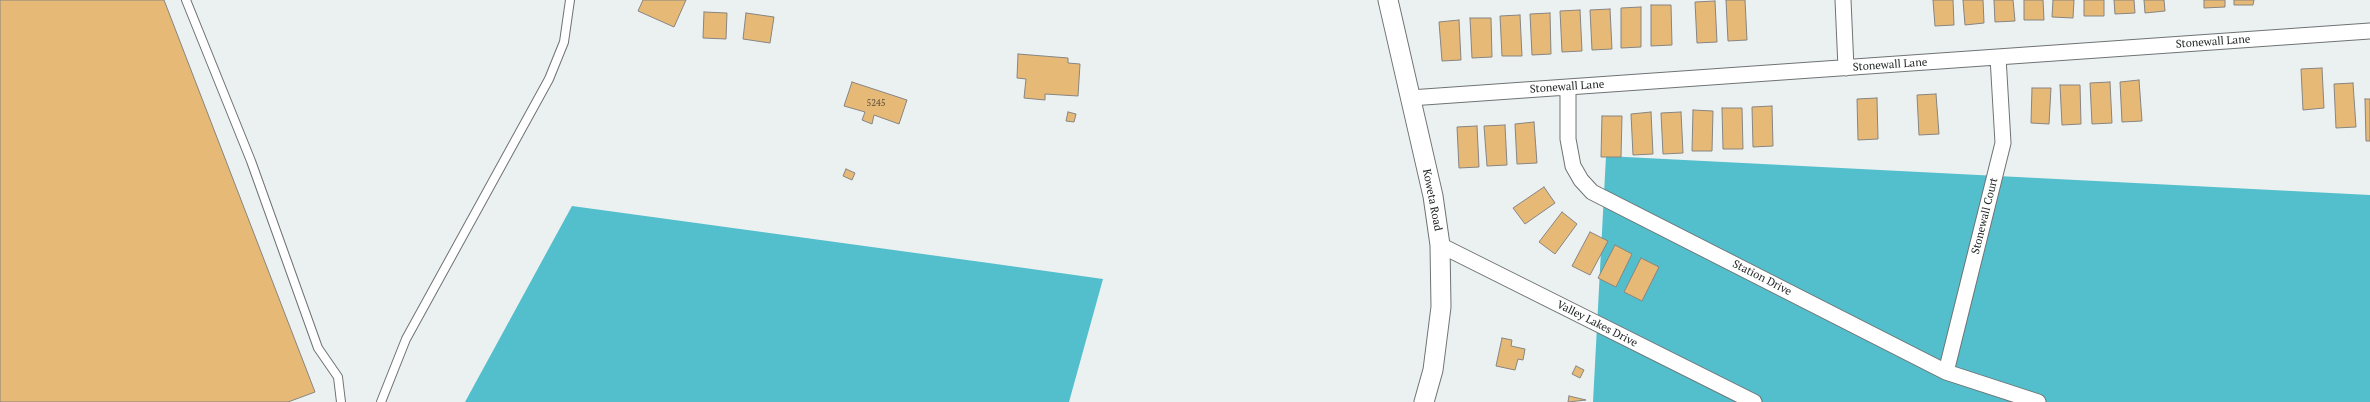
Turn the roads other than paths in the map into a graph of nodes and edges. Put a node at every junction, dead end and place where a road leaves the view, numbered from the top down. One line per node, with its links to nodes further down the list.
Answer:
1 (186, 0): 12 (lane)
2 (570, 0): 13 (lane)
3 (1388, 0): 9 (street, Koweta Road)
4 (1843, 0): 7 (street)
5 (2370, 31): 6 (street, Stonewall Lane)
6 (1998, 57): 7 (street, Stonewall Lane); 11 (street, Stonewall Court)
7 (1846, 68): 8 (street, Stonewall Lane)
8 (1568, 87): 9 (street, Stonewall Lane); 11 (street, Station Drive)
9 (1410, 98): 10 (street, Koweta Road)
10 (1440, 245): 14 (street, Koweta Road); 15 (street, Valley Lakes Drive)
11 (1946, 372): 16 (street, Station Drive)
12 (341, 402)
13 (381, 402)
14 (1424, 402)
15 (1754, 402)
16 (2038, 402)

